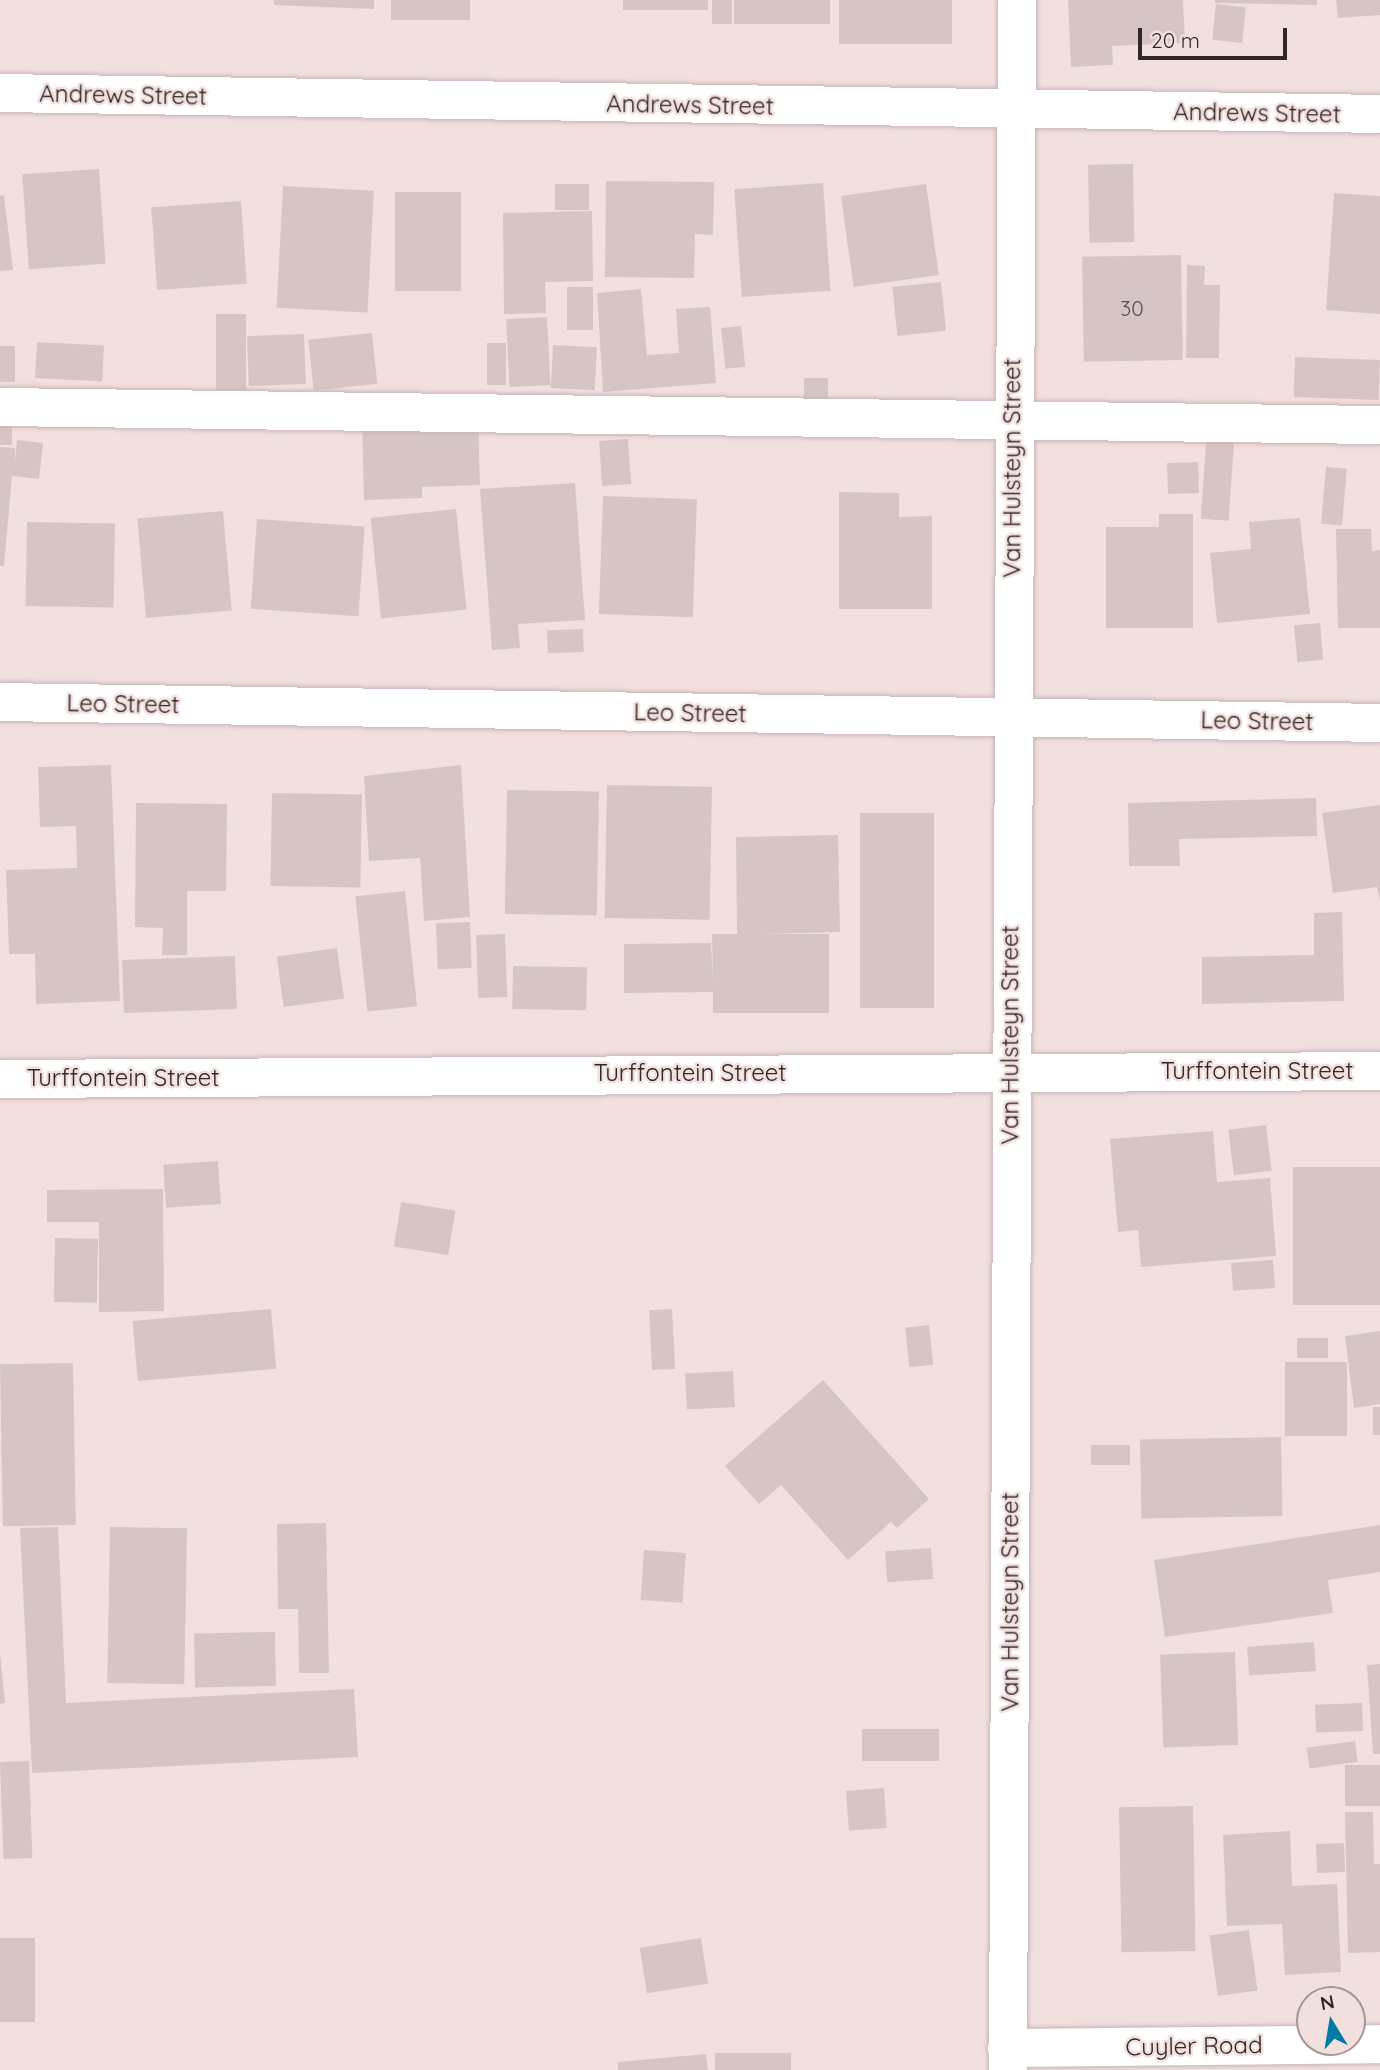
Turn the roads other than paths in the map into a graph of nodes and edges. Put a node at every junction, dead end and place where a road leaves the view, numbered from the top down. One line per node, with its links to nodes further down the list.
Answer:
1 (1017, 0): 3 (street, Van Hulsteyn Street)
2 (0, 93): 3 (street, Andrews Street)
3 (1016, 111): 4 (street, Andrews Street); 6 (street, Van Hulsteyn Street)
4 (1380, 114)
5 (0, 407): 6 (street)
6 (1012, 424): 7 (street); 9 (street, Van Hulsteyn Street)
7 (1380, 425)
8 (0, 702): 9 (street, Leo Street)
9 (1012, 718): 10 (street, Leo Street); 11 (street, Van Hulsteyn Street)
10 (1380, 723)
11 (1009, 1070): 12 (street, Turffontein Street); 13 (street, Turffontein Street); 15 (street, Van Hulsteyn Street)
12 (1380, 1071)
13 (0, 1079)
14 (1380, 2044): 15 (street, Cuyler Road)
15 (1008, 2059)

